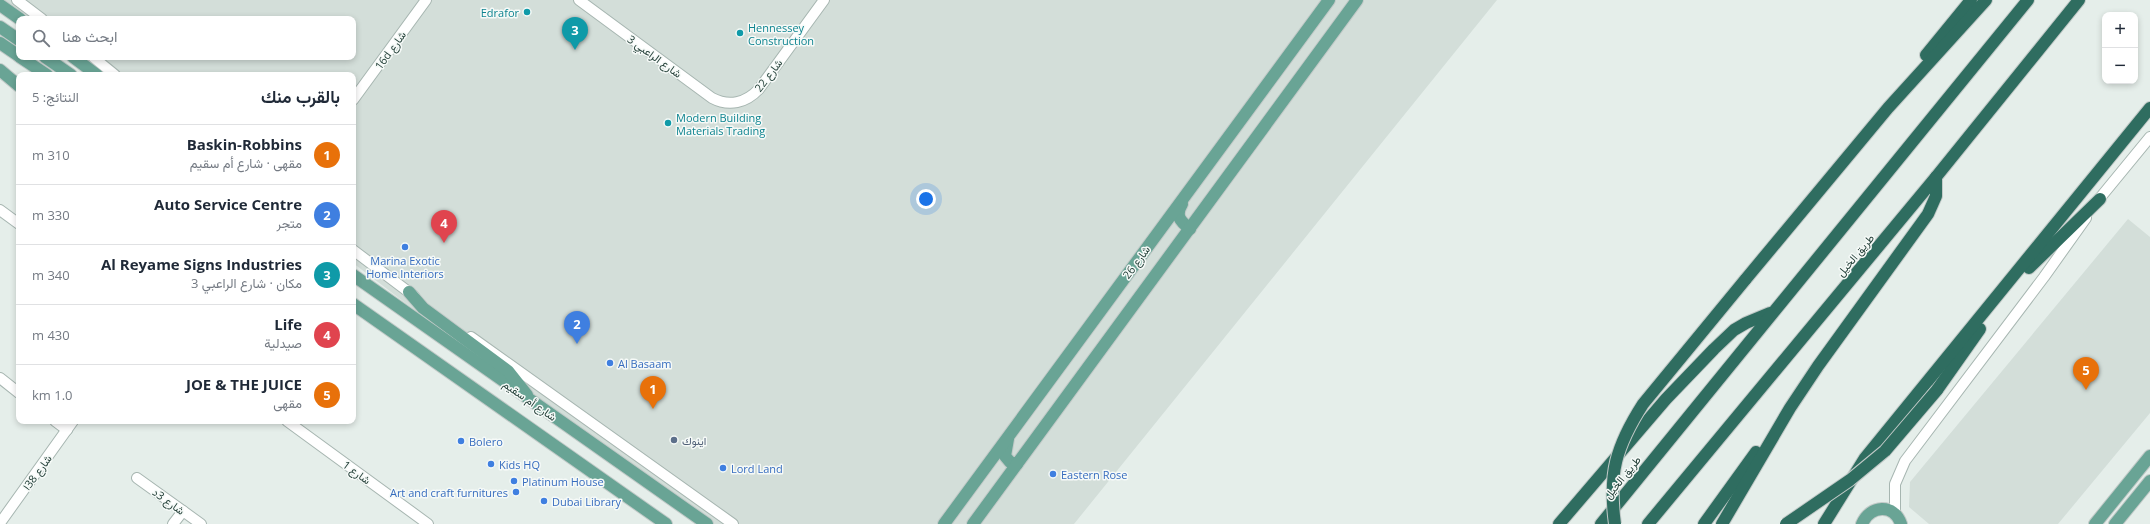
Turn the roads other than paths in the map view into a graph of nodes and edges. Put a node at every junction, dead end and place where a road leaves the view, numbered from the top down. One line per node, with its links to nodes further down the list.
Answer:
1 (17, 0): 13 (street)
2 (426, 0): 30 (street, 16d شارع)
3 (579, 0): 31 (street, شارع الراعبي 3)
4 (824, 0): 31 (street, شارع 22)
5 (1329, 0): 36 (main road, شارع 26)
6 (1357, 0): 40 (main road)
7 (1971, 0): 32 (highway)
8 (1986, 0): 32 (highway)
9 (2028, 0): 45 (highway, طريق الخيل)
10 (2079, 0): 35 (highway, طريق الخيل)
11 (0, 5): 12 (main road)
12 (16, 16)
13 (38, 16)
14 (0, 27): 15 (main road)
15 (16, 38)
16 (0, 43): 17 (main road)
17 (16, 54)
18 (24, 60): 24 (main road)
19 (49, 60): 25 (main road)
20 (77, 60): 26 (main road)
21 (97, 60): 27 (street)
22 (0, 66): 28 (main road)
23 (0, 70): 29 (main road)
24 (42, 72)
25 (67, 72)
26 (93, 72)
27 (111, 72)
28 (16, 75)
29 (16, 83)
30 (356, 96)
31 (734, 104)
32 (1888, 108): 72 (highway, bridge)
33 (2150, 108): 77 (highway)
34 (2150, 137): 37 (street)
35 (1936, 177): 54 (highway); 73 (highway, طريق الخيل)
36 (1188, 194): 40 (main road); 53 (main road, شارع 26)
37 (2100, 198): 60 (street); 76 (highway, bridge)
38 (0, 210): 39 (street)
39 (16, 222)
40 (1190, 229): 56 (main road)
41 (356, 252): 43 (street)
42 (356, 277): 48 (main road, شارع أم سقيم)
43 (409, 292): 48 (main road); 67 (street)
44 (356, 306): 65 (main road, شارع أم سقيم)
45 (1771, 313): 70 (highway); 71 (highway, طريق الخيل)
46 (0, 378): 47 (street)
47 (16, 391)
48 (531, 401): 66 (main road, شارع أم سقيم)
49 (59, 424): 52 (street)
50 (71, 424): 52 (street, شارع 38ا)
51 (291, 424): 64 (street, شارع 1)
52 (67, 430): 61 (street, شارع 38ا)
53 (1009, 435): 56 (main road); 68 (main road, شارع 26)
54 (1768, 446): 74 (highway); 75 (highway)
55 (2150, 456): 80 (main road)
56 (1017, 464): 69 (main road)
57 (137, 478): 59 (street, شارع 3د)
58 (2150, 481): 81 (main road)
59 (183, 511): 62 (street); 63 (street, شارع 3د)
60 (1895, 513): 78 (main road); 79 (main road)
61 (0, 522)
62 (173, 524)
63 (201, 524)
64 (428, 524)
65 (666, 524)
66 (707, 524)
67 (733, 524)
68 (944, 524)
69 (973, 524)
70 (1559, 524)
71 (1600, 524)
72 (1615, 524)
73 (1648, 524)
74 (1704, 524)
75 (1722, 524)
76 (1786, 524)
77 (1824, 524)
78 (1862, 524)
79 (1901, 524)
80 (2095, 524)
81 (2115, 524)

